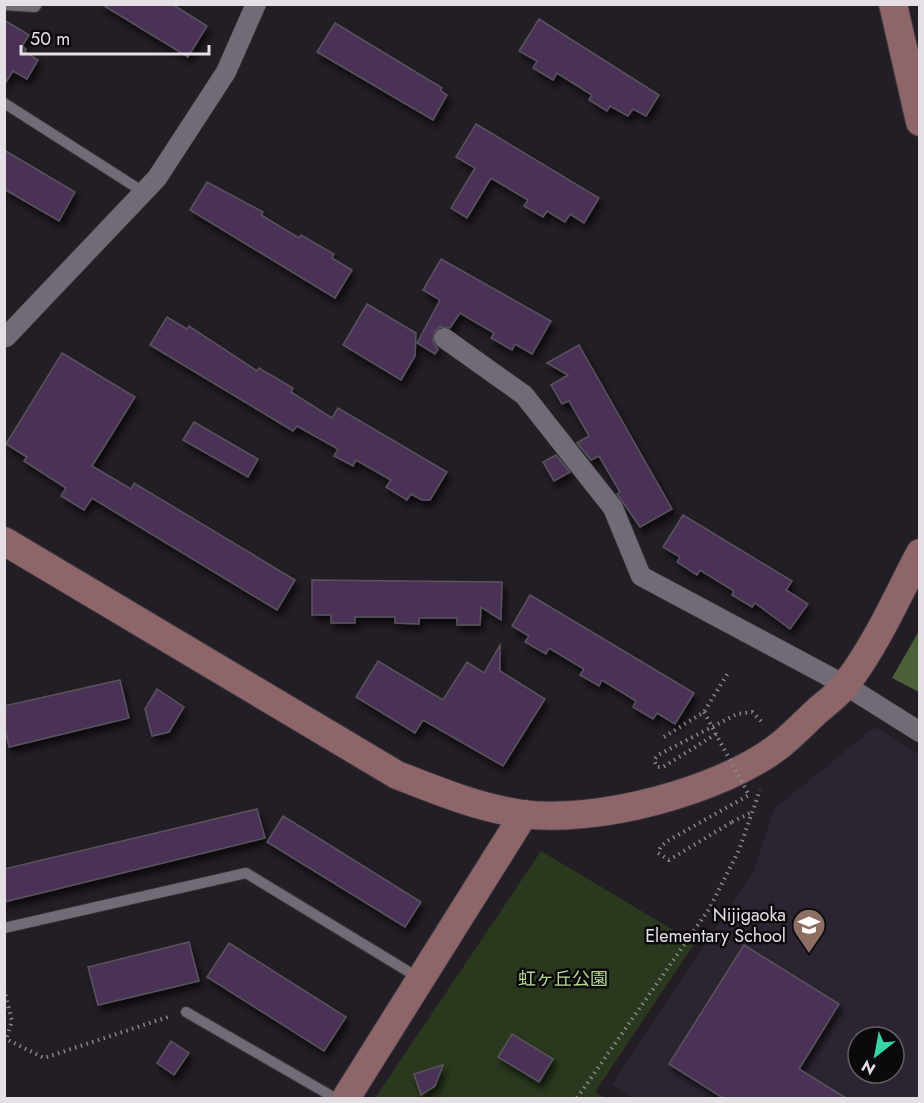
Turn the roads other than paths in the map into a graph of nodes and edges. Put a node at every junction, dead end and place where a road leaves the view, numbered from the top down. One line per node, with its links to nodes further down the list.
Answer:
1 (37, 4): 4 (lane)
2 (256, 4): 7 (street)
3 (893, 4): 6 (street)
4 (4, 5)
5 (4, 103): 7 (lane)
6 (920, 122)
7 (145, 192): 8 (street)
8 (6, 337)
9 (444, 338): 12 (street)
10 (4, 541): 14 (street)
11 (920, 553): 12 (street)
12 (845, 685): 13 (street); 14 (street)
13 (920, 732)
14 (524, 814): 16 (street)
15 (4, 928): 16 (lane)
16 (422, 980): 19 (street)
17 (186, 1012): 18 (lane)
18 (335, 1098)
19 (346, 1098)

